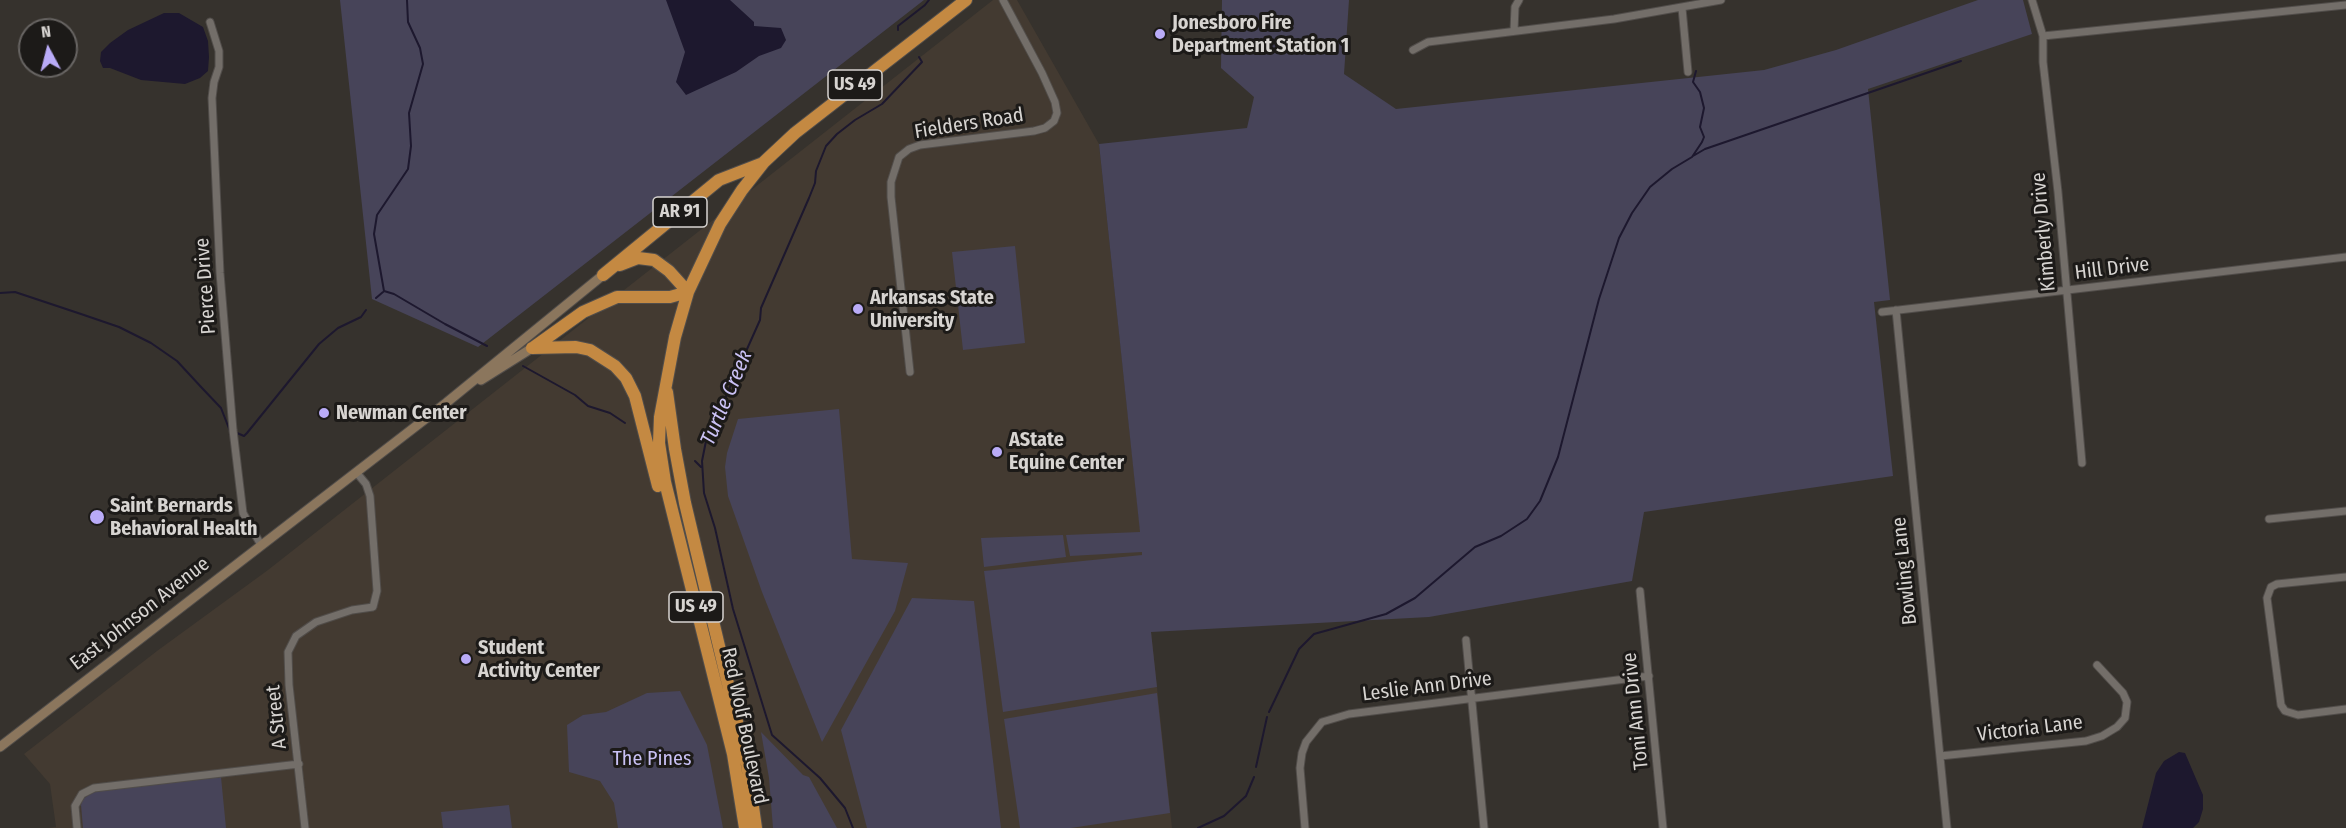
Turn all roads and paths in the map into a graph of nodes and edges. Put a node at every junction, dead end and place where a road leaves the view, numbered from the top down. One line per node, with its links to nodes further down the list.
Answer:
1 (966, 0): 13 (highway, Red Wolf Boulevard / US 49)
2 (1003, 0): 21 (street, Fielders Road)
3 (1519, 0): 9 (street)
4 (1721, 0): 7 (street)
5 (2032, 0): 10 (street, Kimberly Drive)
6 (2346, 5): 10 (street)
7 (1682, 8): 9 (street); 12 (street)
8 (210, 22): 29 (street, Pierce Drive)
9 (1514, 31): 11 (street)
10 (2043, 36): 16 (street, Kimberly Drive)
11 (1413, 51)
12 (1688, 72)
13 (764, 162): 15 (highway, AR 91); 17 (highway, Red Wolf Boulevard / US 49)
14 (2346, 257): 16 (street, Hill Drive)
15 (603, 275): 17 (highway); 23 (main road, East Johnson Avenue / AR 91)
16 (2066, 291): 18 (street, Hill Drive); 24 (street, Kimberly Drive)
17 (688, 292): 20 (highway, AR 91); 22 (highway, Red Wolf Boulevard / US 49)
18 (1896, 310): 19 (street, Hill Drive); 38 (street, Bowling Lane)
19 (1882, 312)
20 (532, 348): 23 (main road, East Johnson Avenue / AR 91); 27 (highway)
21 (910, 372)
22 (666, 387): 27 (highway, Red Wolf Boulevard / US 49); 43 (highway, Red Wolf Boulevard / US 49)
23 (446, 403): 25 (main road, East Johnson Avenue / AR 91)
24 (2082, 463)
25 (356, 472): 29 (main road, East Johnson Avenue / AR 91); 39 (street, A Street)
26 (2346, 511): 28 (street)
27 (672, 518): 42 (highway, Red Wolf Boulevard / US 49)
28 (2269, 519)
29 (261, 545): 37 (main road, East Johnson Avenue / AR 91)
30 (2346, 577): 36 (street)
31 (1640, 591): 34 (street, Toni Ann Drive)
32 (1466, 640): 35 (street)
33 (2097, 665): 38 (street, Victoria Lane)
34 (1649, 676): 35 (street, Leslie Ann Drive); 46 (street, Toni Ann Drive)
35 (1472, 698): 44 (street, Leslie Ann Drive); 45 (street)
36 (2346, 709)
37 (0, 747)
38 (1940, 756): 47 (street, Bowling Lane)
39 (299, 764): 40 (street, A Street); 41 (street)
40 (77, 828)
41 (305, 828)
42 (745, 828)
43 (756, 828)
44 (1305, 828)
45 (1484, 828)
46 (1663, 828)
47 (1947, 828)

